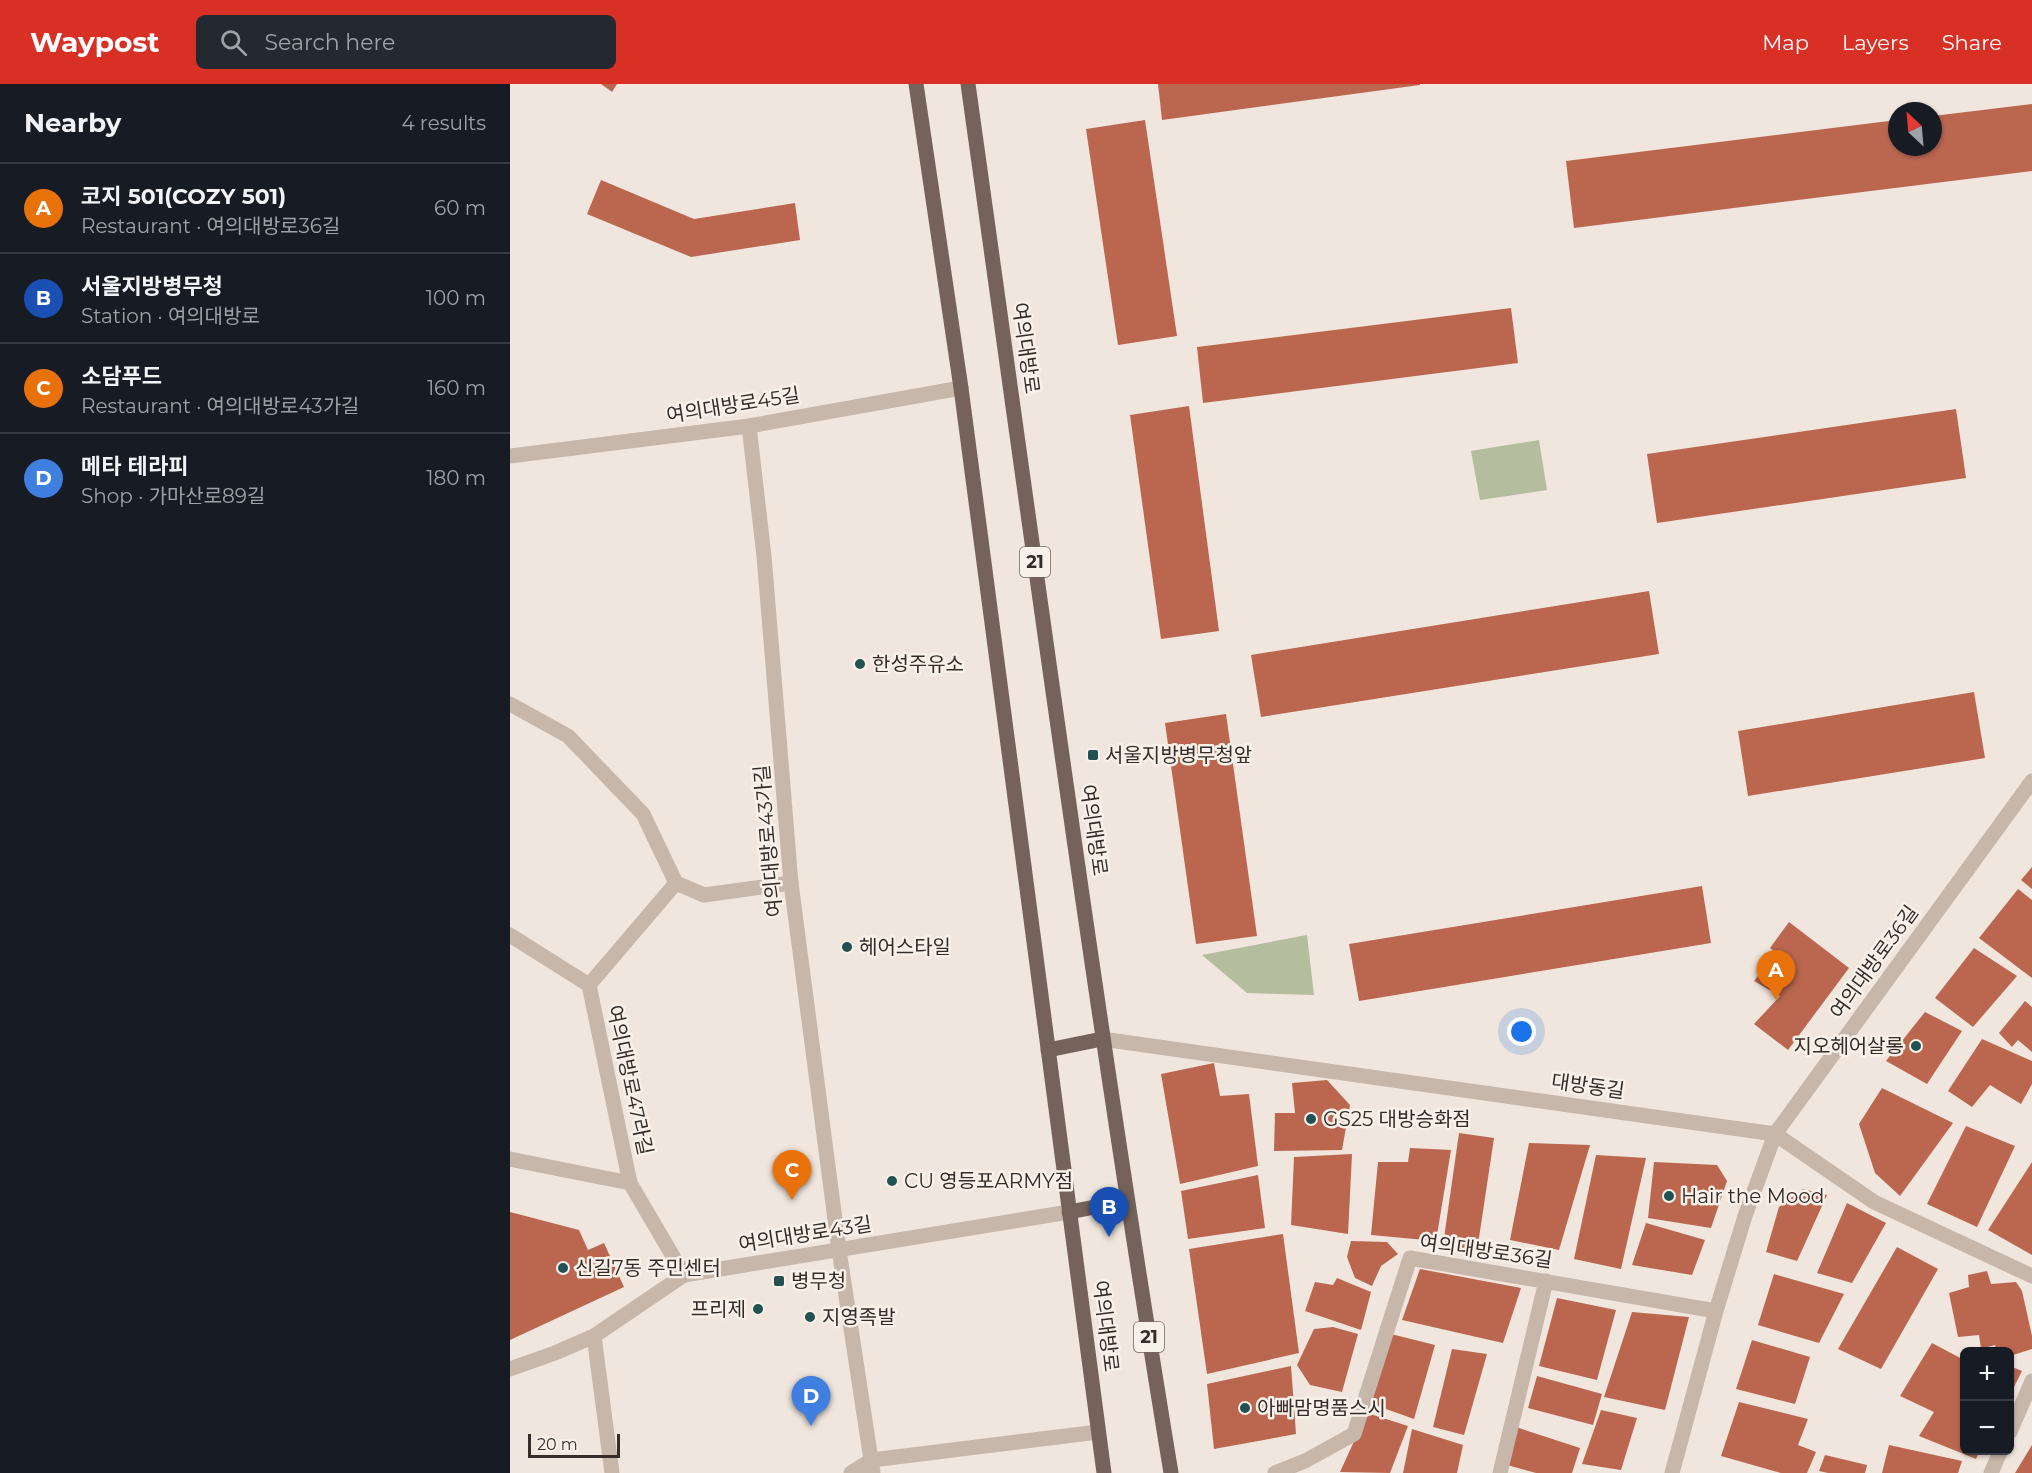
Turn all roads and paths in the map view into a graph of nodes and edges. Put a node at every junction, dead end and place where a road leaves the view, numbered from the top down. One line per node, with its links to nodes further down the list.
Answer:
1 (916, 84): 3 (main road, 여의대방로)
2 (968, 84): 12 (main road, 여의대방로 / 21)
3 (961, 388): 4 (street, 여의대방로45길); 13 (main road, 여의대방로)
4 (749, 426): 5 (street, 여의대방로45길); 9 (street, 여의대방로43가길)
5 (510, 456)
6 (510, 704): 8 (street)
7 (2032, 781): 14 (street, 여의대방로36길)
8 (676, 882): 9 (street); 11 (street, 여의대방로47라길)
9 (791, 883): 19 (street, 여의대방로43가길)
10 (510, 934): 11 (street, 여의대방로47라길)
11 (589, 986): 16 (street, 여의대방로47라길)
12 (1102, 1039): 13 (main road); 14 (street, 대방동길); 17 (main road, 여의대방로 / 21)
13 (1048, 1050): 18 (main road, 여의대방로)
14 (1775, 1134): 21 (street, 대방동길); 23 (street, 여의대방로36길)
15 (510, 1159): 16 (street)
16 (630, 1183): 20 (street, 여의대방로47라길)
17 (1126, 1201): 18 (main road); 34 (main road, 여의대방로 / 21)
18 (1070, 1212): 19 (street, 여의대방로43길); 28 (main road, 여의대방로)
19 (839, 1250): 20 (street, 여의대방로43길); 30 (street, 여의대방로43가길)
20 (684, 1275): 24 (street, 여의대방로43길)
21 (2032, 1276)
22 (1546, 1281): 23 (street, 여의대방로36길); 35 (street, 여의대방로36길); 36 (street)
23 (1716, 1311): 37 (street, 여의대방로36길)
24 (594, 1336): 25 (street, 여의대방로43길); 31 (street)
25 (510, 1369)
26 (2032, 1382): 27 (street)
27 (2014, 1423)
28 (1098, 1432): 30 (street); 33 (main road, 여의대방로)
29 (1999, 1455): 38 (street)
30 (872, 1466): 32 (street)
31 (612, 1473)
32 (851, 1473)
33 (1104, 1473)
34 (1171, 1473)
35 (1275, 1473)
36 (1500, 1473)
37 (1672, 1473)
38 (1991, 1473)

